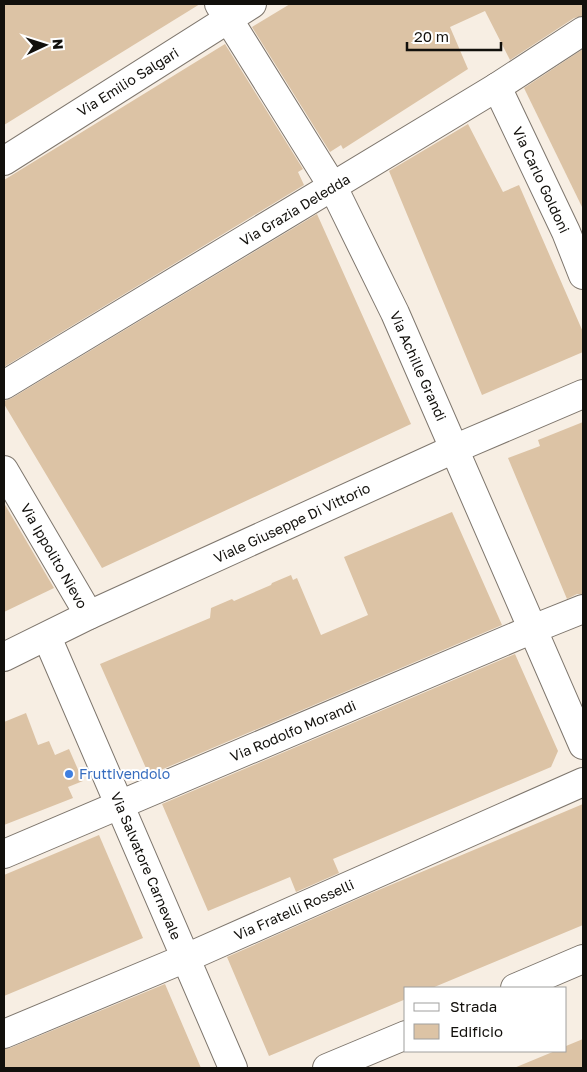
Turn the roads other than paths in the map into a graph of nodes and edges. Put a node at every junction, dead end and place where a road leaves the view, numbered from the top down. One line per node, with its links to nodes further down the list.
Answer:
1 (252, 4): 2 (street, Via Emilio Salgari)
2 (224, 12): 5 (street, Via Emilio Salgari); 6 (street, Via Achille Grandi)
3 (583, 31): 4 (street, Via Grazia Deledda)
4 (497, 87): 6 (street, Via Grazia Deledda); 7 (street, Via Carlo Goldoni)
5 (4, 161)
6 (333, 187): 8 (street, Via Grazia Deledda); 10 (street, Via Achille Grandi)
7 (583, 275)
8 (4, 385)
9 (583, 394): 10 (street, Viale Giuseppe Di Vittorio)
10 (454, 448): 13 (street, Viale Giuseppe Di Vittorio); 14 (street, Via Achille Grandi)
11 (4, 470): 13 (street, Via Ippolito Nievo)
12 (583, 609): 14 (street, Via Rodolfo Morandi)
13 (89, 615): 15 (street, Viale Giuseppe Di Vittorio)
14 (533, 629): 17 (street, Via Achille Grandi); 19 (street, Via Rodolfo Morandi)
15 (48, 636): 16 (street, Viale Giuseppe Di Vittorio); 19 (street, Via Salvatore Carnevale)
16 (4, 657)
17 (583, 745)
18 (583, 782): 21 (street, Via Fratelli Rosselli)
19 (120, 805): 20 (street, Via Rodolfo Morandi); 21 (street, Via Salvatore Carnevale)
20 (4, 854)
21 (186, 958): 24 (street, Via Fratelli Rosselli); 26 (street, Via Salvatore Carnevale)
22 (583, 959): 23 (street)
23 (517, 987)
24 (4, 1034)
25 (404, 1036): 27 (street)
26 (234, 1068)
27 (327, 1068)

